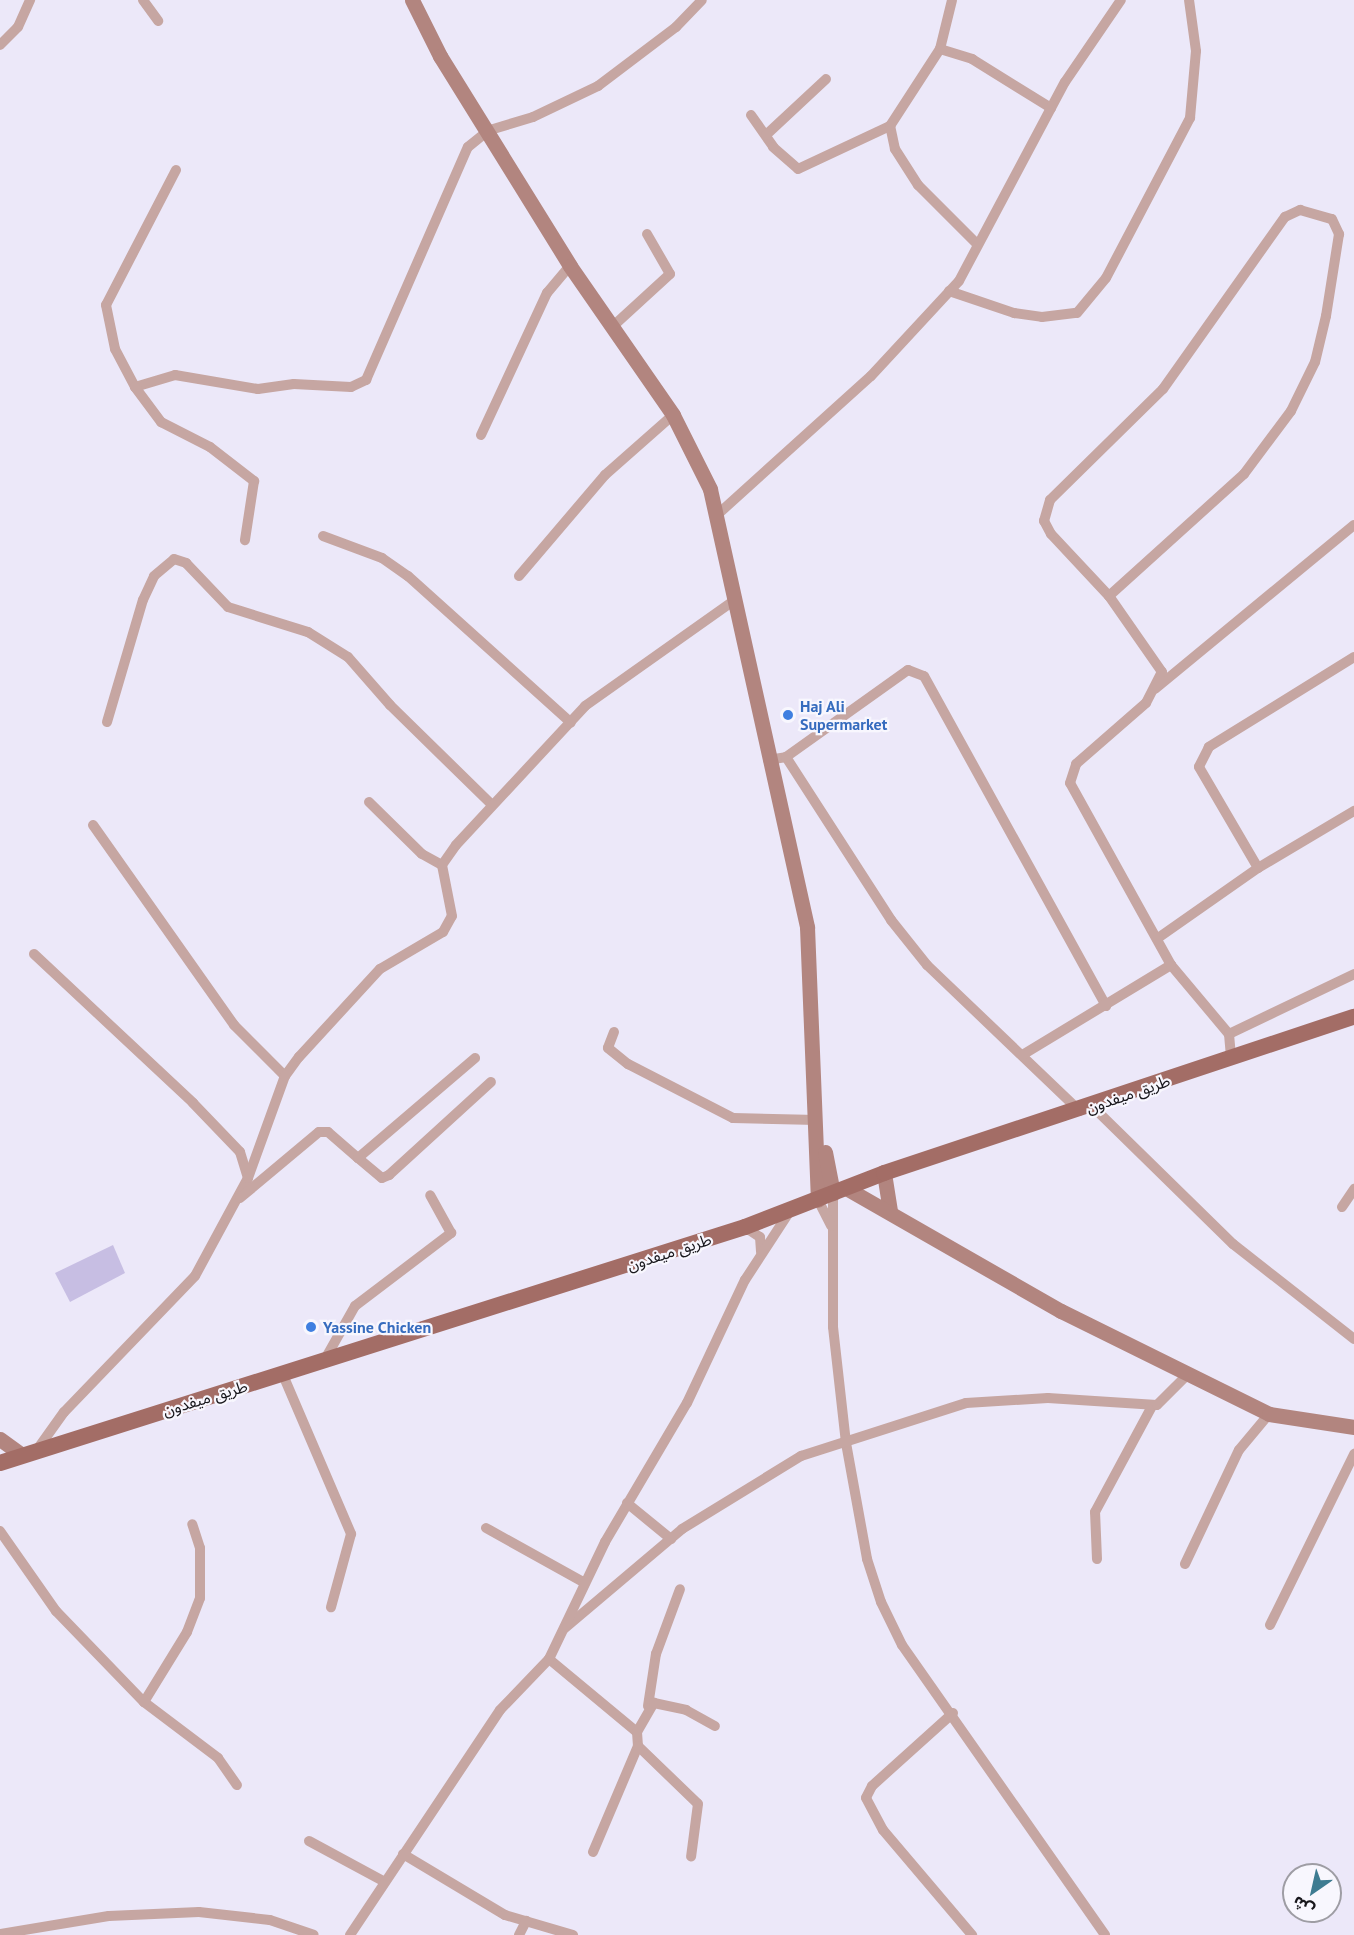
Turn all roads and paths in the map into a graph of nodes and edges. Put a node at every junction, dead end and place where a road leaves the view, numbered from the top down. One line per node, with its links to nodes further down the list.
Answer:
1 (30, 0): 9 (street)
2 (143, 0): 8 (street)
3 (412, 0): 15 (street)
4 (702, 0): 15 (street)
5 (952, 0): 10 (street)
6 (1121, 0): 12 (street)
7 (1189, 0): 21 (street)
8 (158, 21)
9 (0, 45)
10 (940, 49): 12 (street); 14 (street)
11 (826, 79): 16 (street)
12 (1051, 108): 19 (street)
13 (751, 115): 16 (street)
14 (890, 126): 16 (street); 19 (street)
15 (490, 130): 20 (street); 23 (street)
16 (766, 135)
17 (176, 170): 23 (street)
18 (646, 234): 22 (street)
19 (976, 243): 21 (street)
20 (570, 266): 22 (street); 25 (street)
21 (949, 291): 26 (street)
22 (611, 328): 24 (street)
23 (135, 387): 29 (street)
24 (673, 415): 26 (street); 30 (street)
25 (481, 435)
26 (717, 515): 32 (street)
27 (1354, 525): 34 (street)
28 (323, 536): 36 (street)
29 (245, 540)
30 (519, 576)
31 (1109, 596): 31 (street); 34 (street)
32 (732, 602): 36 (street); 38 (street)
33 (1354, 657): 44 (street)
34 (1153, 691): 45 (street)
35 (107, 722): 40 (street)
36 (572, 723): 40 (street)
37 (786, 757): 38 (street); 49 (street); 55 (street)
38 (768, 760): 61 (street)
39 (369, 802): 43 (street)
40 (492, 805): 43 (street)
41 (1354, 811): 44 (street)
42 (93, 825): 58 (street)
43 (442, 865): 58 (street)
44 (1258, 868): 45 (street)
45 (1158, 938): 47 (street)
46 (34, 954): 64 (street)
47 (1171, 965): 49 (street); 54 (street)
48 (1354, 974): 54 (street)
49 (1106, 1006): 55 (street)
50 (1354, 1017): 52 (main road, طريق ميفدون)
51 (1354, 1022): 52 (main road, طريق ميفدون)
52 (1333, 1026): 56 (main road, طريق ميفدون)
53 (614, 1032): 61 (street)
54 (1229, 1034): 56 (street)
55 (1024, 1054): 60 (street)
56 (1231, 1057): 60 (main road, طريق ميفدون)
57 (475, 1058): 62 (street)
58 (285, 1076): 64 (street)
59 (491, 1082): 62 (street)
60 (1087, 1109): 63 (main road, طريق ميفدون); 75 (street)
61 (818, 1120): 66 (street)
62 (357, 1158): 68 (street)
63 (884, 1173): 66 (main road, طريق ميفدون); 71 (street)
64 (248, 1178): 68 (street)
65 (1354, 1190): 69 (street)
66 (833, 1194): 70 (main road, طريق ميفدون); 71 (street); 73 (street); 73 (street)
67 (430, 1196): 76 (street)
68 (237, 1200): 84 (street)
69 (1342, 1207)
70 (790, 1211): 72 (main road, طريق ميفدون); 74 (street)
71 (890, 1212): 77 (street)
72 (746, 1227): 74 (street); 76 (main road, طريق ميفدون)
73 (831, 1227): 83 (street)
74 (759, 1258): 88 (street)
75 (1354, 1339)
76 (324, 1361): 78 (main road, طريق ميفدون)
77 (1189, 1373): 79 (street); 80 (street)
78 (283, 1375): 84 (main road, طريق ميفدون); 97 (street)
79 (1152, 1406): 83 (street); 93 (street)
80 (1269, 1414): 81 (street); 94 (street)
81 (1354, 1427)
82 (0, 1439): 85 (street)
83 (846, 1443): 92 (street); 103 (street)
84 (39, 1447): 85 (main road, طريق ميفدون)
85 (21, 1454): 87 (main road, طريق ميفدون)
86 (1354, 1454): 98 (street)
87 (0, 1463)
88 (627, 1503): 92 (street); 95 (street)
89 (192, 1524): 101 (street)
90 (486, 1528): 95 (street)
91 (0, 1531): 101 (street)
92 (671, 1539): 99 (street)
93 (1097, 1559)
94 (1185, 1564)
95 (585, 1583): 99 (street)
96 (680, 1589): 102 (street)
97 (331, 1607)
98 (1270, 1625)
99 (562, 1630): 100 (street)
100 (549, 1659): 105 (street); 110 (street)
101 (144, 1702): 107 (street)
102 (648, 1706): 104 (street); 105 (street)
103 (953, 1713): 119 (street); 120 (street)
104 (715, 1726)
105 (637, 1732): 106 (street)
106 (638, 1746): 109 (street); 111 (street)
107 (237, 1785)
108 (309, 1841): 112 (street)
109 (592, 1852)
110 (403, 1854): 112 (street); 113 (street)
111 (691, 1857)
112 (383, 1881): 116 (street)
113 (526, 1921): 117 (street); 118 (street)
114 (0, 1934): 115 (street)
115 (314, 1935)
116 (350, 1935)
117 (519, 1935)
118 (573, 1935)
119 (972, 1935)
120 (1105, 1935)

